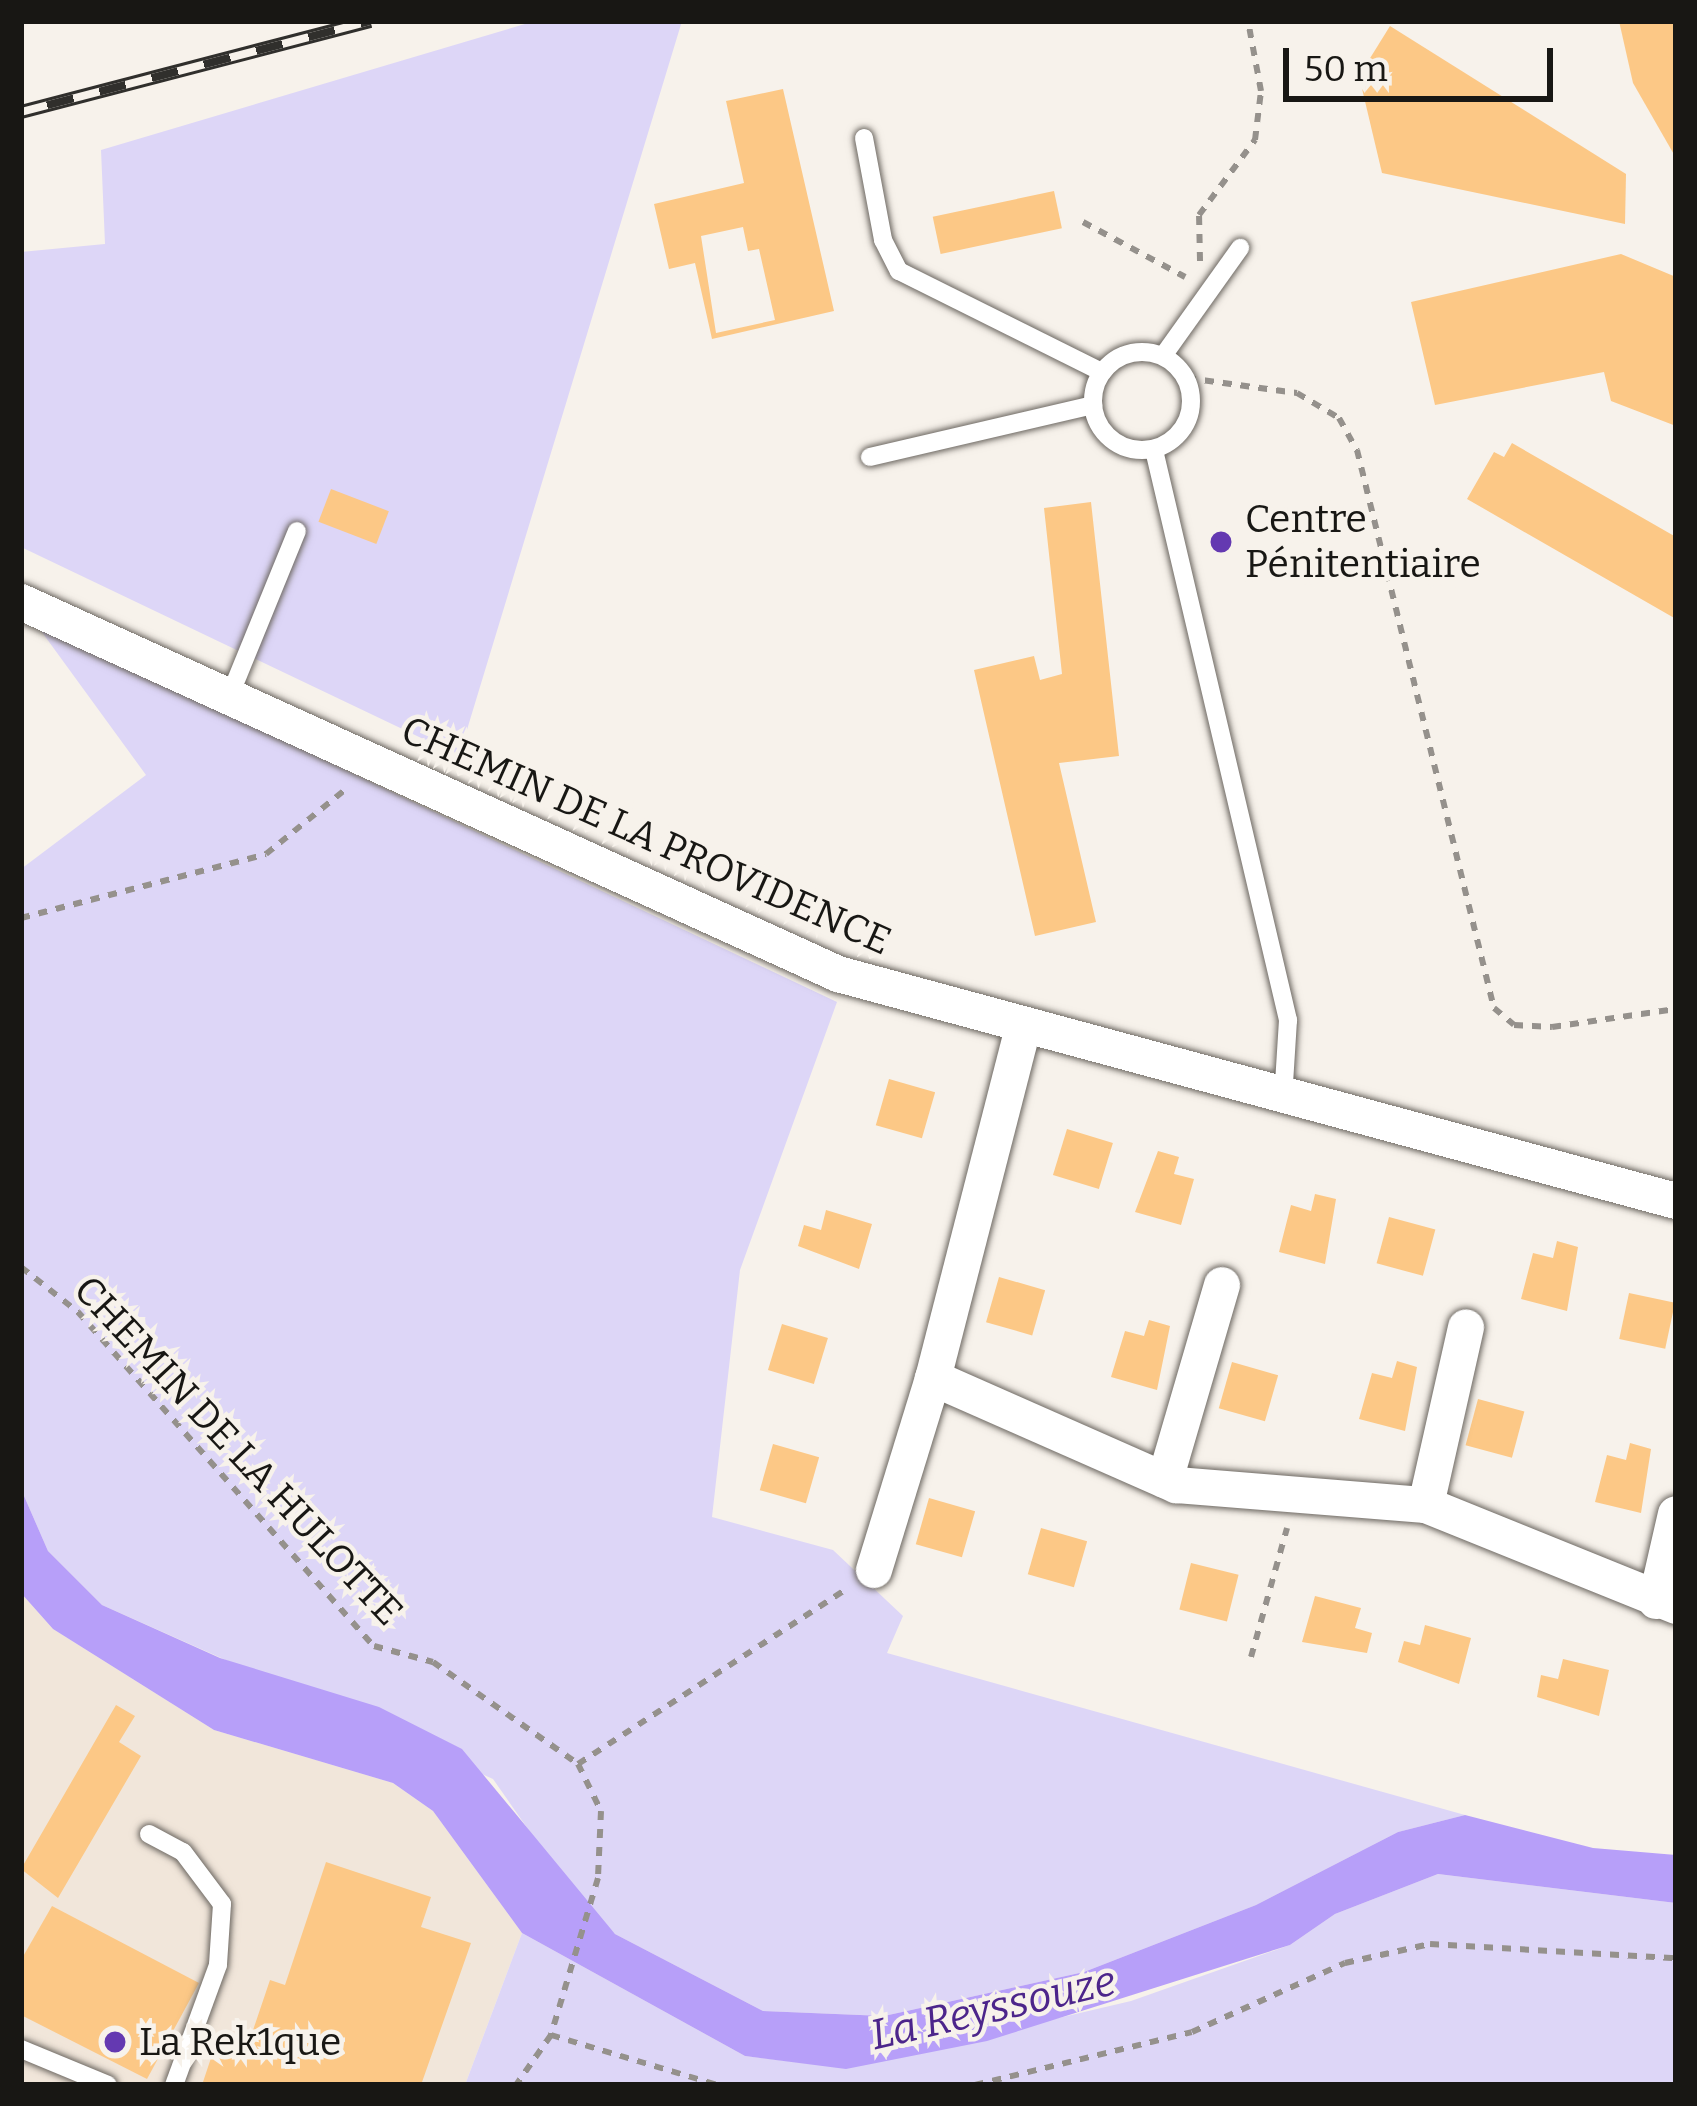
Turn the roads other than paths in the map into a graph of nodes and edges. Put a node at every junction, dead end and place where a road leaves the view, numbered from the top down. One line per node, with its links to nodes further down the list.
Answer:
1 (864, 138): 4 (lane)
2 (1240, 248): 3 (lane)
3 (1163, 356): 4 (lane); 6 (lane)
4 (1102, 372): 5 (lane)
5 (1093, 405): 6 (lane); 7 (lane)
6 (1154, 450): 12 (lane)
7 (870, 457)
8 (297, 531): 10 (lane)
9 (21, 602): 10 (street, CHEMIN DE LA PROVIDENCE)
10 (230, 695): 11 (street, CHEMIN DE LA PROVIDENCE)
11 (1023, 1028): 12 (street, CHEMIN DE LA PROVIDENCE); 16 (street)
12 (1283, 1100): 13 (street, CHEMIN DE LA PROVIDENCE)
13 (1676, 1201)
14 (1222, 1285): 17 (street)
15 (1466, 1327): 18 (street)
16 (933, 1378): 17 (street); 20 (street)
17 (1165, 1480): 18 (street)
18 (1426, 1505): 21 (street)
19 (1676, 1514): 21 (street)
20 (874, 1570)
21 (1666, 1603)
22 (149, 1834): 25 (lane)
23 (21, 2049): 24 (lane)
24 (108, 2085)
25 (174, 2085)

